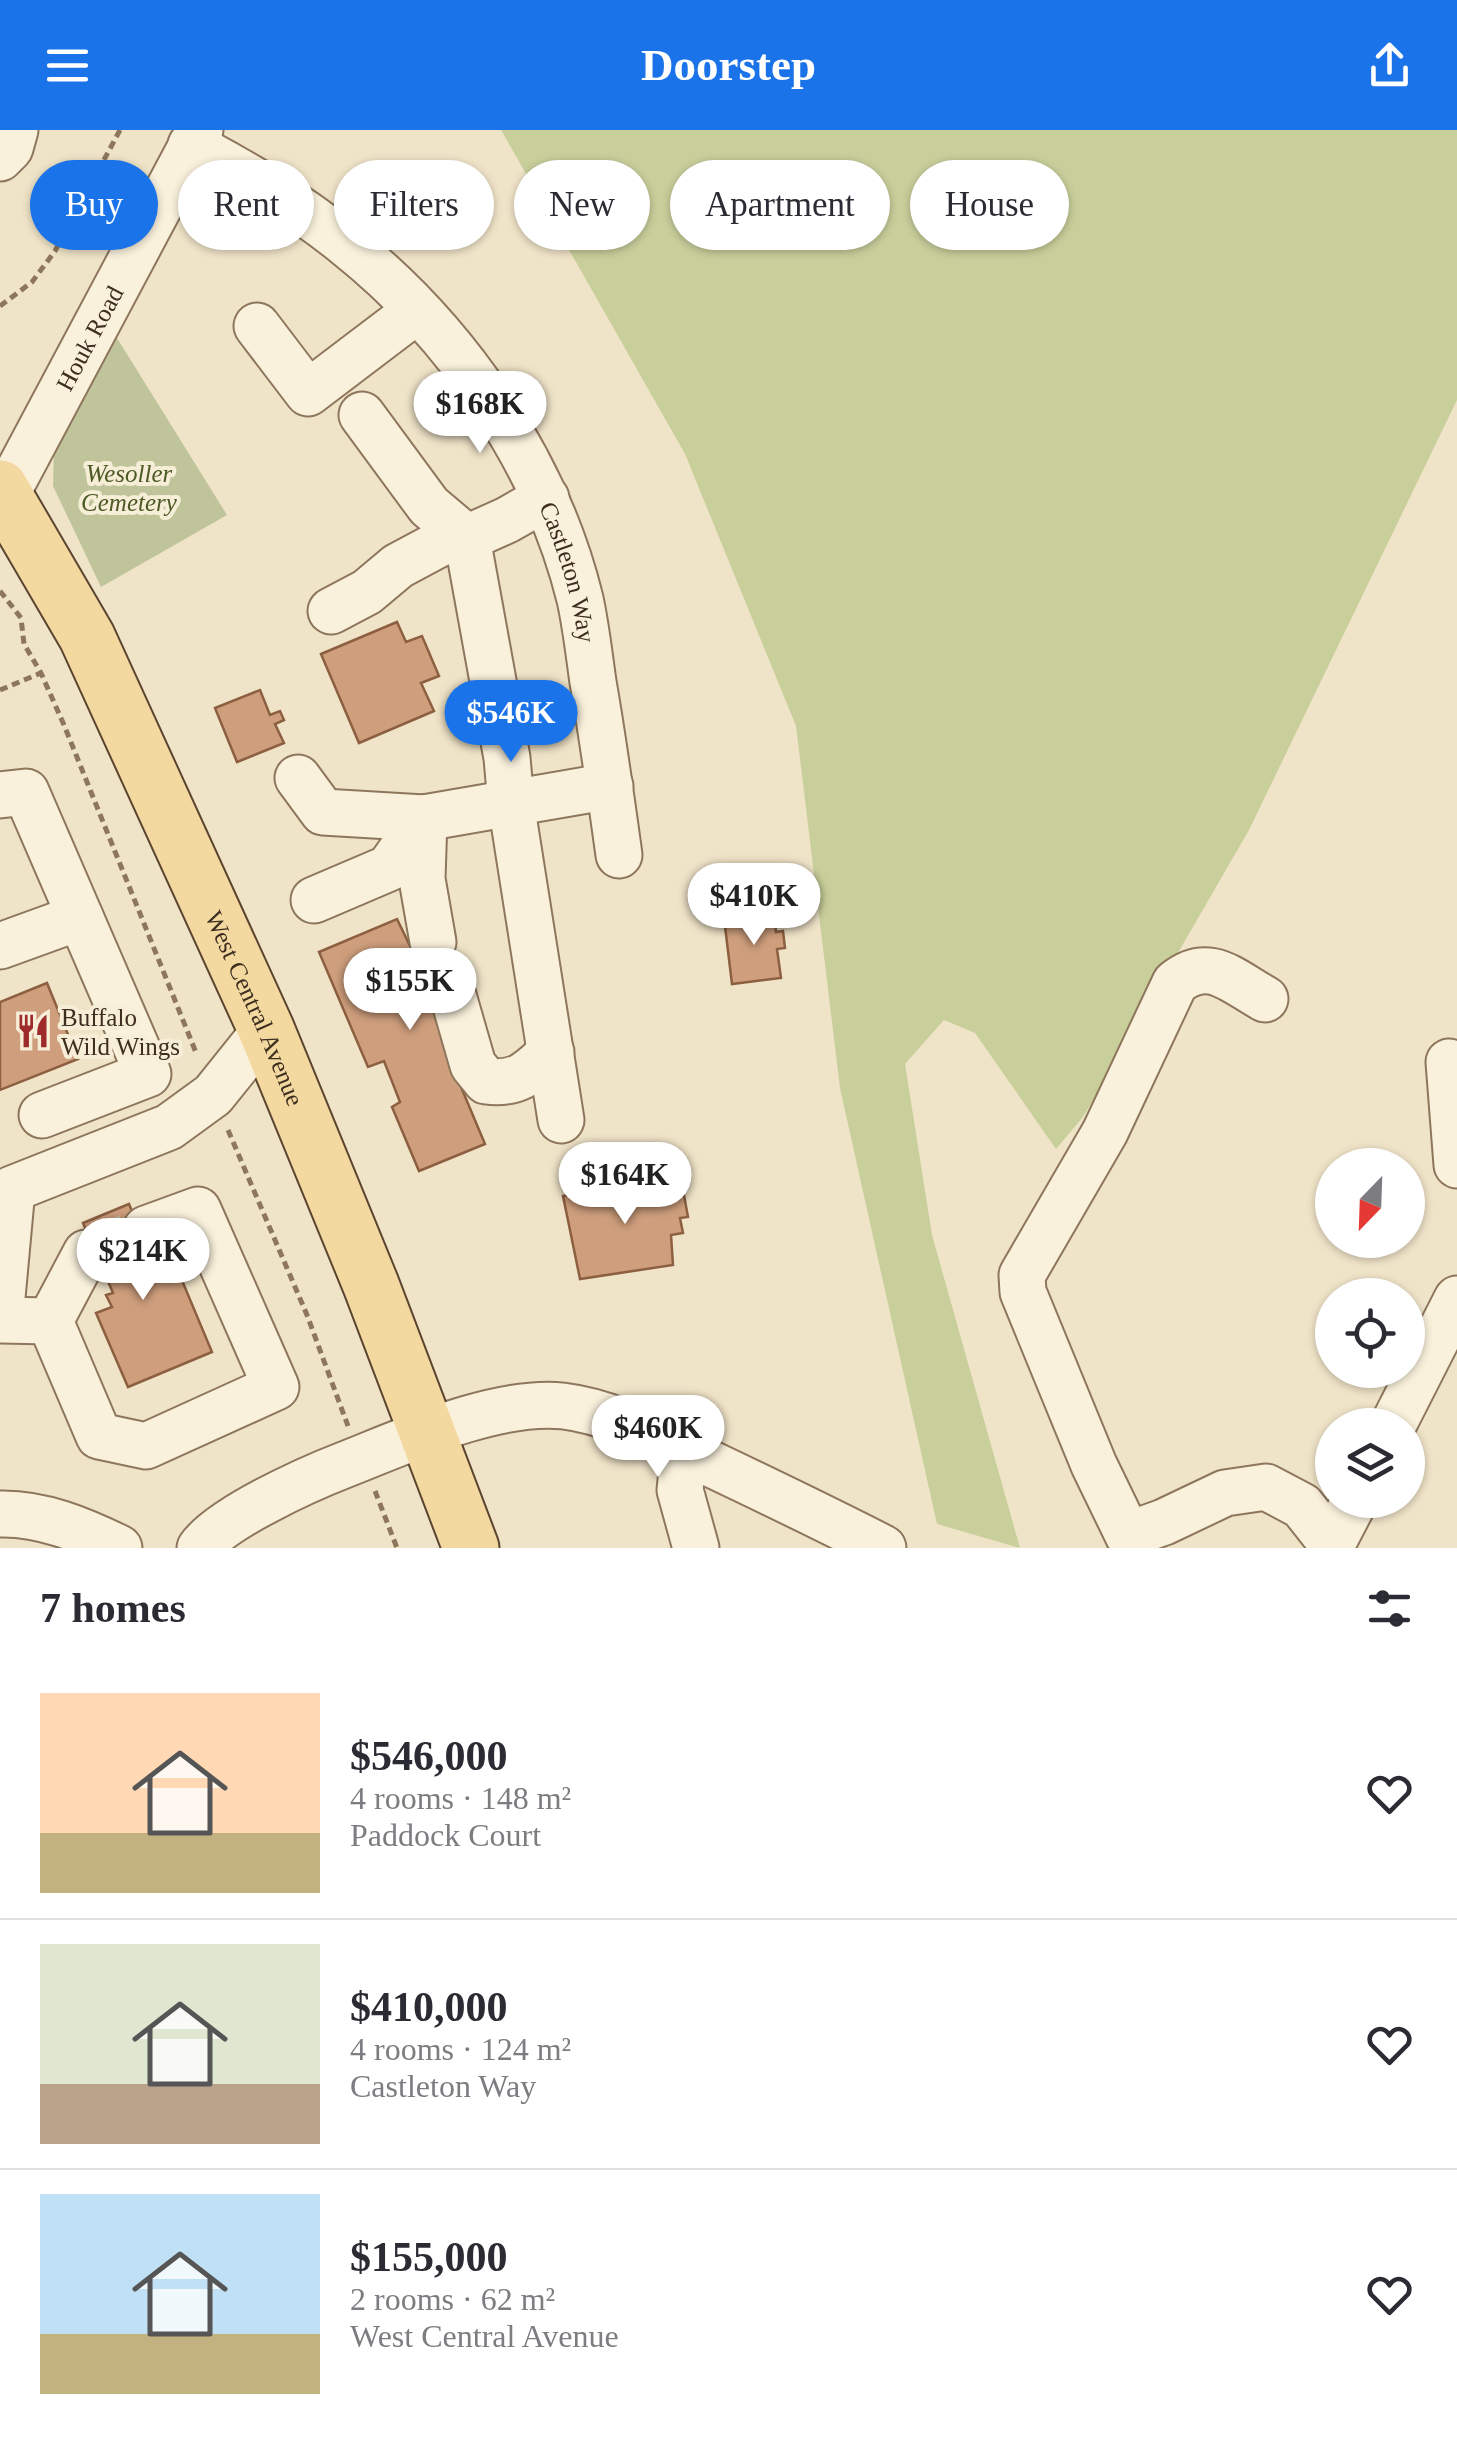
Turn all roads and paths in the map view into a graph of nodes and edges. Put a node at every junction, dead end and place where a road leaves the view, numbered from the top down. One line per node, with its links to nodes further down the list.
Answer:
1 (120, 130): 3 (path)
2 (196, 138): 4 (street, Castleton Way); 7 (street, Houk Road)
3 (0, 306)
4 (416, 311): 5 (street); 8 (street, Castleton Way)
5 (258, 326)
6 (362, 415): 9 (street)
7 (2, 496): 25 (main road, West Central Avenue)
8 (546, 498): 9 (street); 14 (street, Castleton Way)
9 (467, 538): 10 (street); 16 (street)
10 (331, 611)
11 (42, 673): 12 (path)
12 (0, 690)
13 (298, 778): 17 (street)
14 (610, 786): 16 (street); 18 (street, Castleton Way)
15 (0, 796): 20 (street)
16 (512, 803): 17 (street); 26 (street)
17 (424, 818): 19 (street); 21 (street)
18 (619, 854)
19 (314, 900)
20 (80, 917): 22 (street); 28 (street)
21 (433, 942)
22 (0, 946)
23 (452, 992): 26 (street)
24 (1265, 999): 44 (street)
25 (266, 1029): 31 (street); 38 (main road, West Central Avenue)
26 (551, 1052): 29 (street)
27 (1449, 1062): 30 (street)
28 (42, 1115)
29 (562, 1120)
30 (1457, 1165)
31 (6, 1186): 35 (street)
32 (146, 1229): 36 (street)
33 (86, 1253): 36 (street)
34 (1457, 1300): 37 (street)
35 (0, 1319): 36 (street)
36 (50, 1321)
37 (1402, 1408)
38 (426, 1432): 39 (street); 46 (street); 47 (main road, West Central Avenue)
39 (684, 1451): 42 (street); 48 (street)
40 (0, 1514): 43 (street)
41 (1346, 1518): 44 (street)
42 (810, 1532): 49 (street)
43 (59, 1537): 45 (street)
44 (1331, 1546)
45 (119, 1548)
46 (200, 1548)
47 (471, 1548)
48 (696, 1548)
49 (883, 1548)

